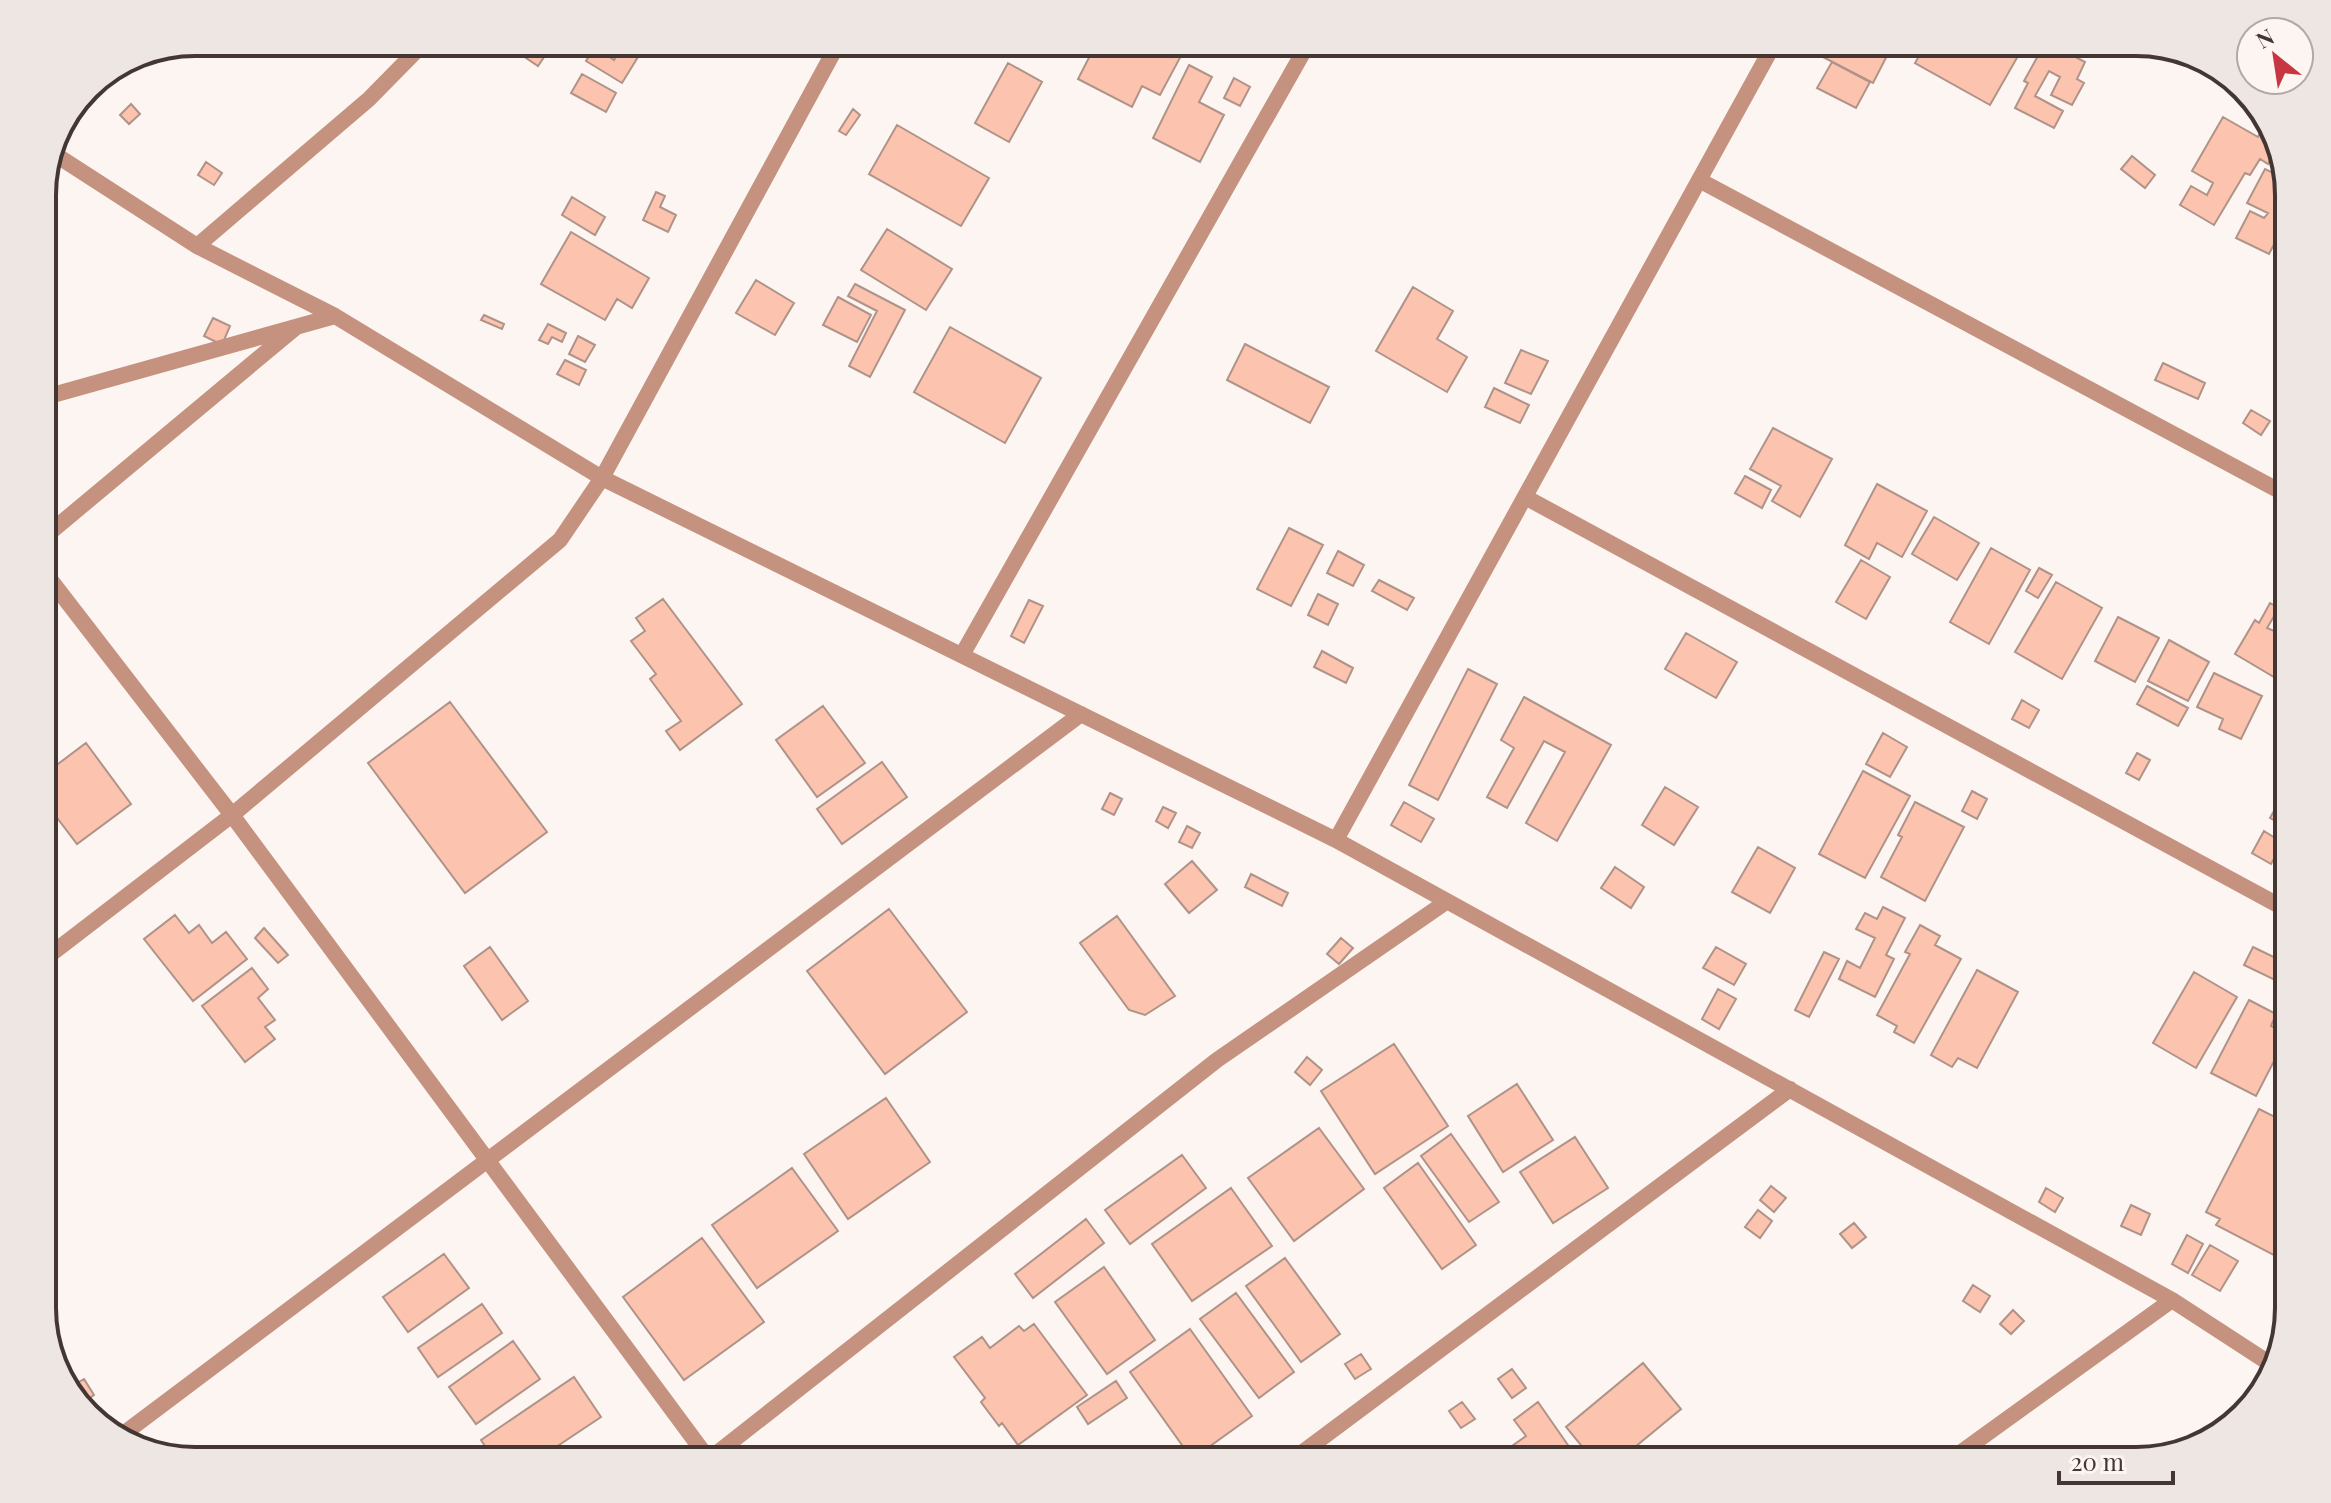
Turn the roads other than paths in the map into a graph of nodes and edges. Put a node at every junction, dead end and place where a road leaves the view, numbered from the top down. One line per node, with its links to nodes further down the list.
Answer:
1 (411, 56): 7 (street)
2 (831, 56): 11 (street)
3 (1301, 56): 16 (street)
4 (1767, 56): 6 (street)
5 (61, 158): 7 (street)
6 (1699, 180): 12 (street); 13 (street)
7 (197, 246): 8 (street)
8 (335, 316): 9 (street); 11 (street)
9 (295, 328): 10 (street); 14 (street)
10 (56, 394)
11 (602, 478): 16 (street); 18 (street)
12 (2275, 489)
13 (1525, 497): 19 (street); 21 (street)
14 (56, 527)
15 (56, 587): 18 (street)
16 (962, 655): 17 (street)
17 (1081, 714): 19 (street); 24 (street)
18 (232, 815): 22 (street); 24 (street)
19 (1336, 840): 20 (street)
20 (1446, 902): 23 (street); 29 (street)
21 (2275, 903)
22 (56, 950)
23 (1790, 1089): 25 (street); 30 (street)
24 (487, 1161): 27 (street); 28 (street)
25 (2172, 1300): 26 (street); 31 (street)
26 (2264, 1360)
27 (129, 1430)
28 (698, 1447)
29 (725, 1447)
30 (1310, 1447)
31 (1968, 1447)

